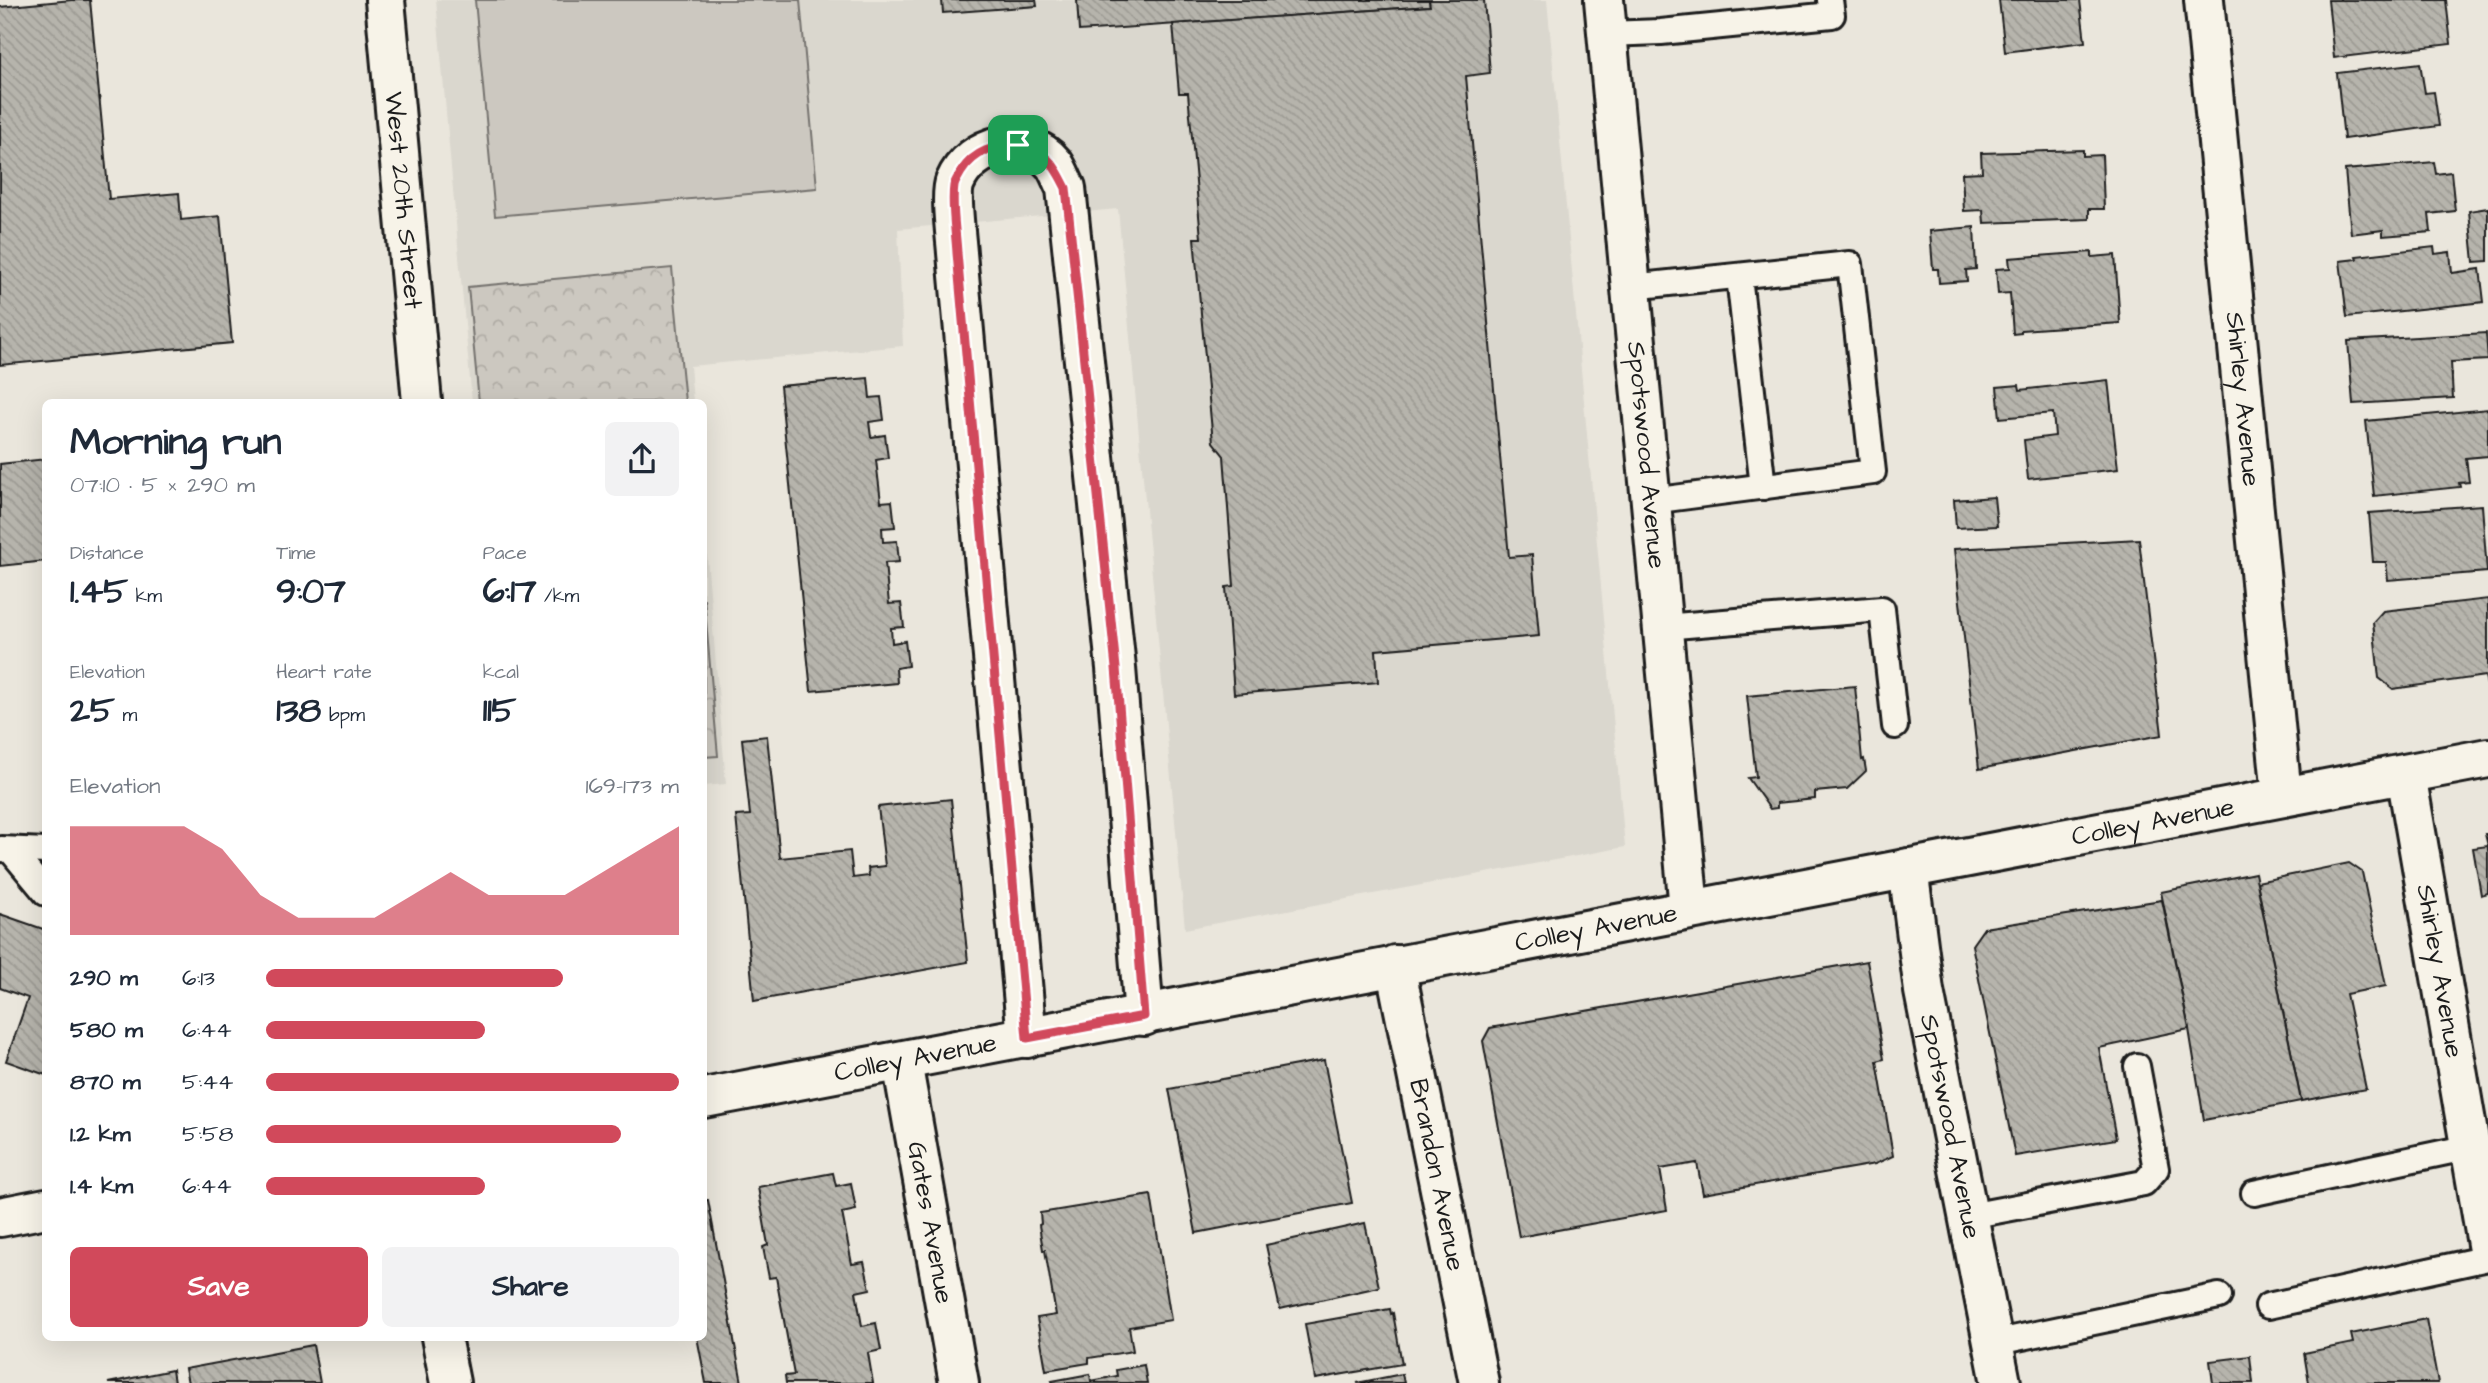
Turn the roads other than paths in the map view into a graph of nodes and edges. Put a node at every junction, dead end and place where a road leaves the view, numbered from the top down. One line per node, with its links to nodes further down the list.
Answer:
1 (385, 0): 8 (street, West 20th Street)
2 (1830, 0): 4 (lane)
3 (2204, 0): 15 (street, Shirley Avenue)
4 (1745, 12): 5 (lane)
5 (1606, 17): 7 (street, Spotswood Avenue)
6 (1739, 277): 7 (lane); 9 (lane); 9 (lane)
7 (1631, 287): 10 (street, Spotswood Avenue)
8 (422, 399)
9 (1763, 487): 10 (lane)
10 (1651, 501): 11 (street, Spotswood Avenue)
11 (1663, 627): 12 (lane); 22 (street, Spotswood Avenue)
12 (1895, 726)
13 (2488, 758): 14 (street, Colley Avenue)
14 (2406, 774): 15 (street, Colley Avenue); 29 (street, Shirley Avenue)
15 (2282, 796): 19 (street, Colley Avenue)
16 (7, 850): 17 (lane); 18 (lane); 20 (lane); 21 (lane)
17 (42, 851)
18 (42, 865)
19 (1908, 868): 22 (street, Colley Avenue); 32 (street, Spotswood Avenue)
20 (42, 880)
21 (42, 889)
22 (1689, 909): 23 (street, Colley Avenue)
23 (1395, 965): 24 (street, Colley Avenue); 42 (street, Brandon Avenue)
24 (1144, 1016): 25 (street, Colley Avenue); 25 (street)
25 (1027, 1038): 26 (street, Colley Avenue)
26 (902, 1062): 28 (street, Colley Avenue); 41 (street, Gates Avenue)
27 (2137, 1066): 32 (lane)
28 (707, 1097)
29 (2470, 1147): 30 (lane); 34 (street, Shirley Avenue)
30 (2254, 1193)
31 (42, 1209): 33 (street)
32 (1969, 1216): 39 (street, Spotswood Avenue)
33 (0, 1217)
34 (2488, 1250)
35 (2488, 1258): 37 (lane)
36 (2219, 1296): 39 (lane)
37 (2268, 1306)
38 (442, 1341): 40 (street)
39 (1993, 1343): 43 (street, Spotswood Avenue)
40 (450, 1383)
41 (959, 1383)
42 (1479, 1383)
43 (2001, 1383)

